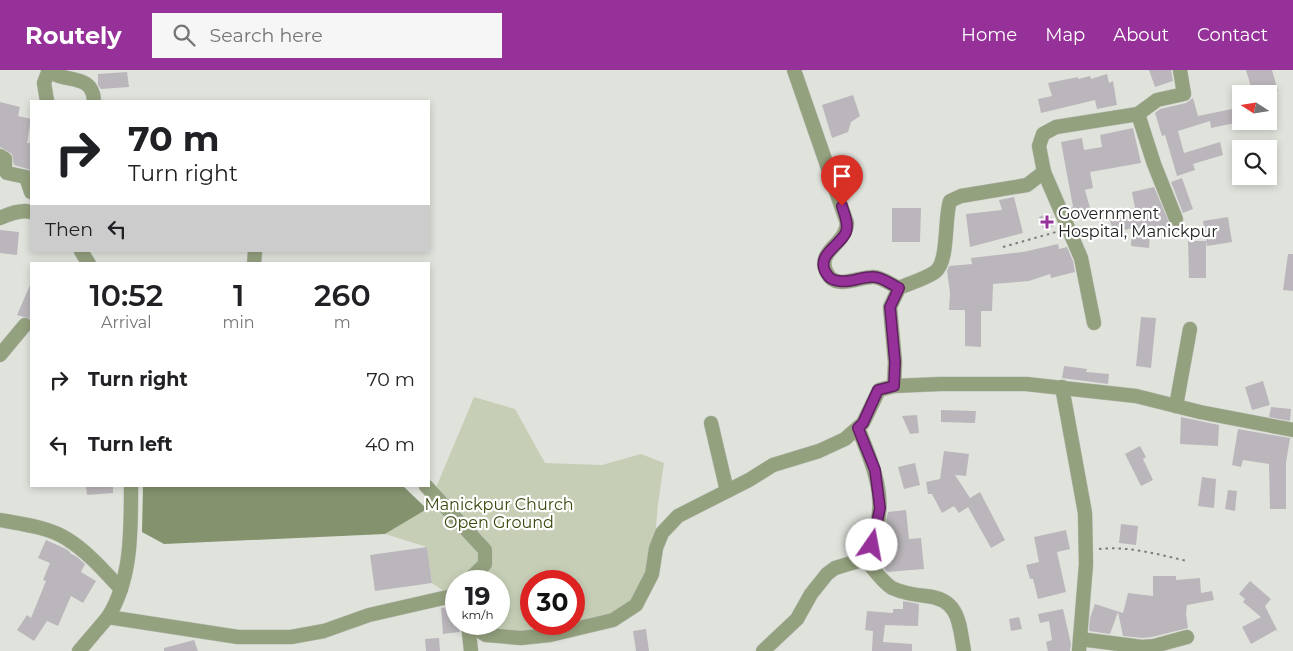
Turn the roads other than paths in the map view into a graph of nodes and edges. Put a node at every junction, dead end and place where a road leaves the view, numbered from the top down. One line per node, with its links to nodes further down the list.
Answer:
1 (48, 70): 4 (street); 5 (street)
2 (794, 70): 13 (street)
3 (1180, 70): 6 (street)
4 (46, 100)
5 (94, 100)
6 (1138, 114): 8 (street); 12 (street)
7 (0, 156): 9 (street)
8 (1044, 172): 13 (street); 14 (street)
9 (30, 189)
10 (30, 212): 11 (street)
11 (0, 218)
12 (1176, 219)
13 (899, 288): 18 (street)
14 (1094, 323)
15 (25, 325): 17 (street)
16 (1190, 329): 20 (street)
17 (0, 355)
18 (894, 386): 19 (street); 22 (street)
19 (1062, 387): 20 (street); 36 (street)
20 (1176, 406): 23 (street)
21 (711, 423): 26 (street)
22 (858, 428): 26 (street); 28 (street)
23 (1293, 430)
24 (130, 487): 30 (street)
25 (427, 487): 29 (street)
26 (727, 491): 34 (street)
27 (0, 520): 30 (street)
28 (865, 560): 39 (street); 40 (street)
29 (479, 570)
30 (122, 589): 32 (street)
31 (445, 598): 32 (street)
32 (108, 617): 37 (street)
33 (469, 635): 38 (street)
34 (495, 635)
35 (1187, 637): 36 (street)
36 (1079, 645)
37 (79, 651)
38 (471, 651)
39 (763, 651)
40 (964, 651)

